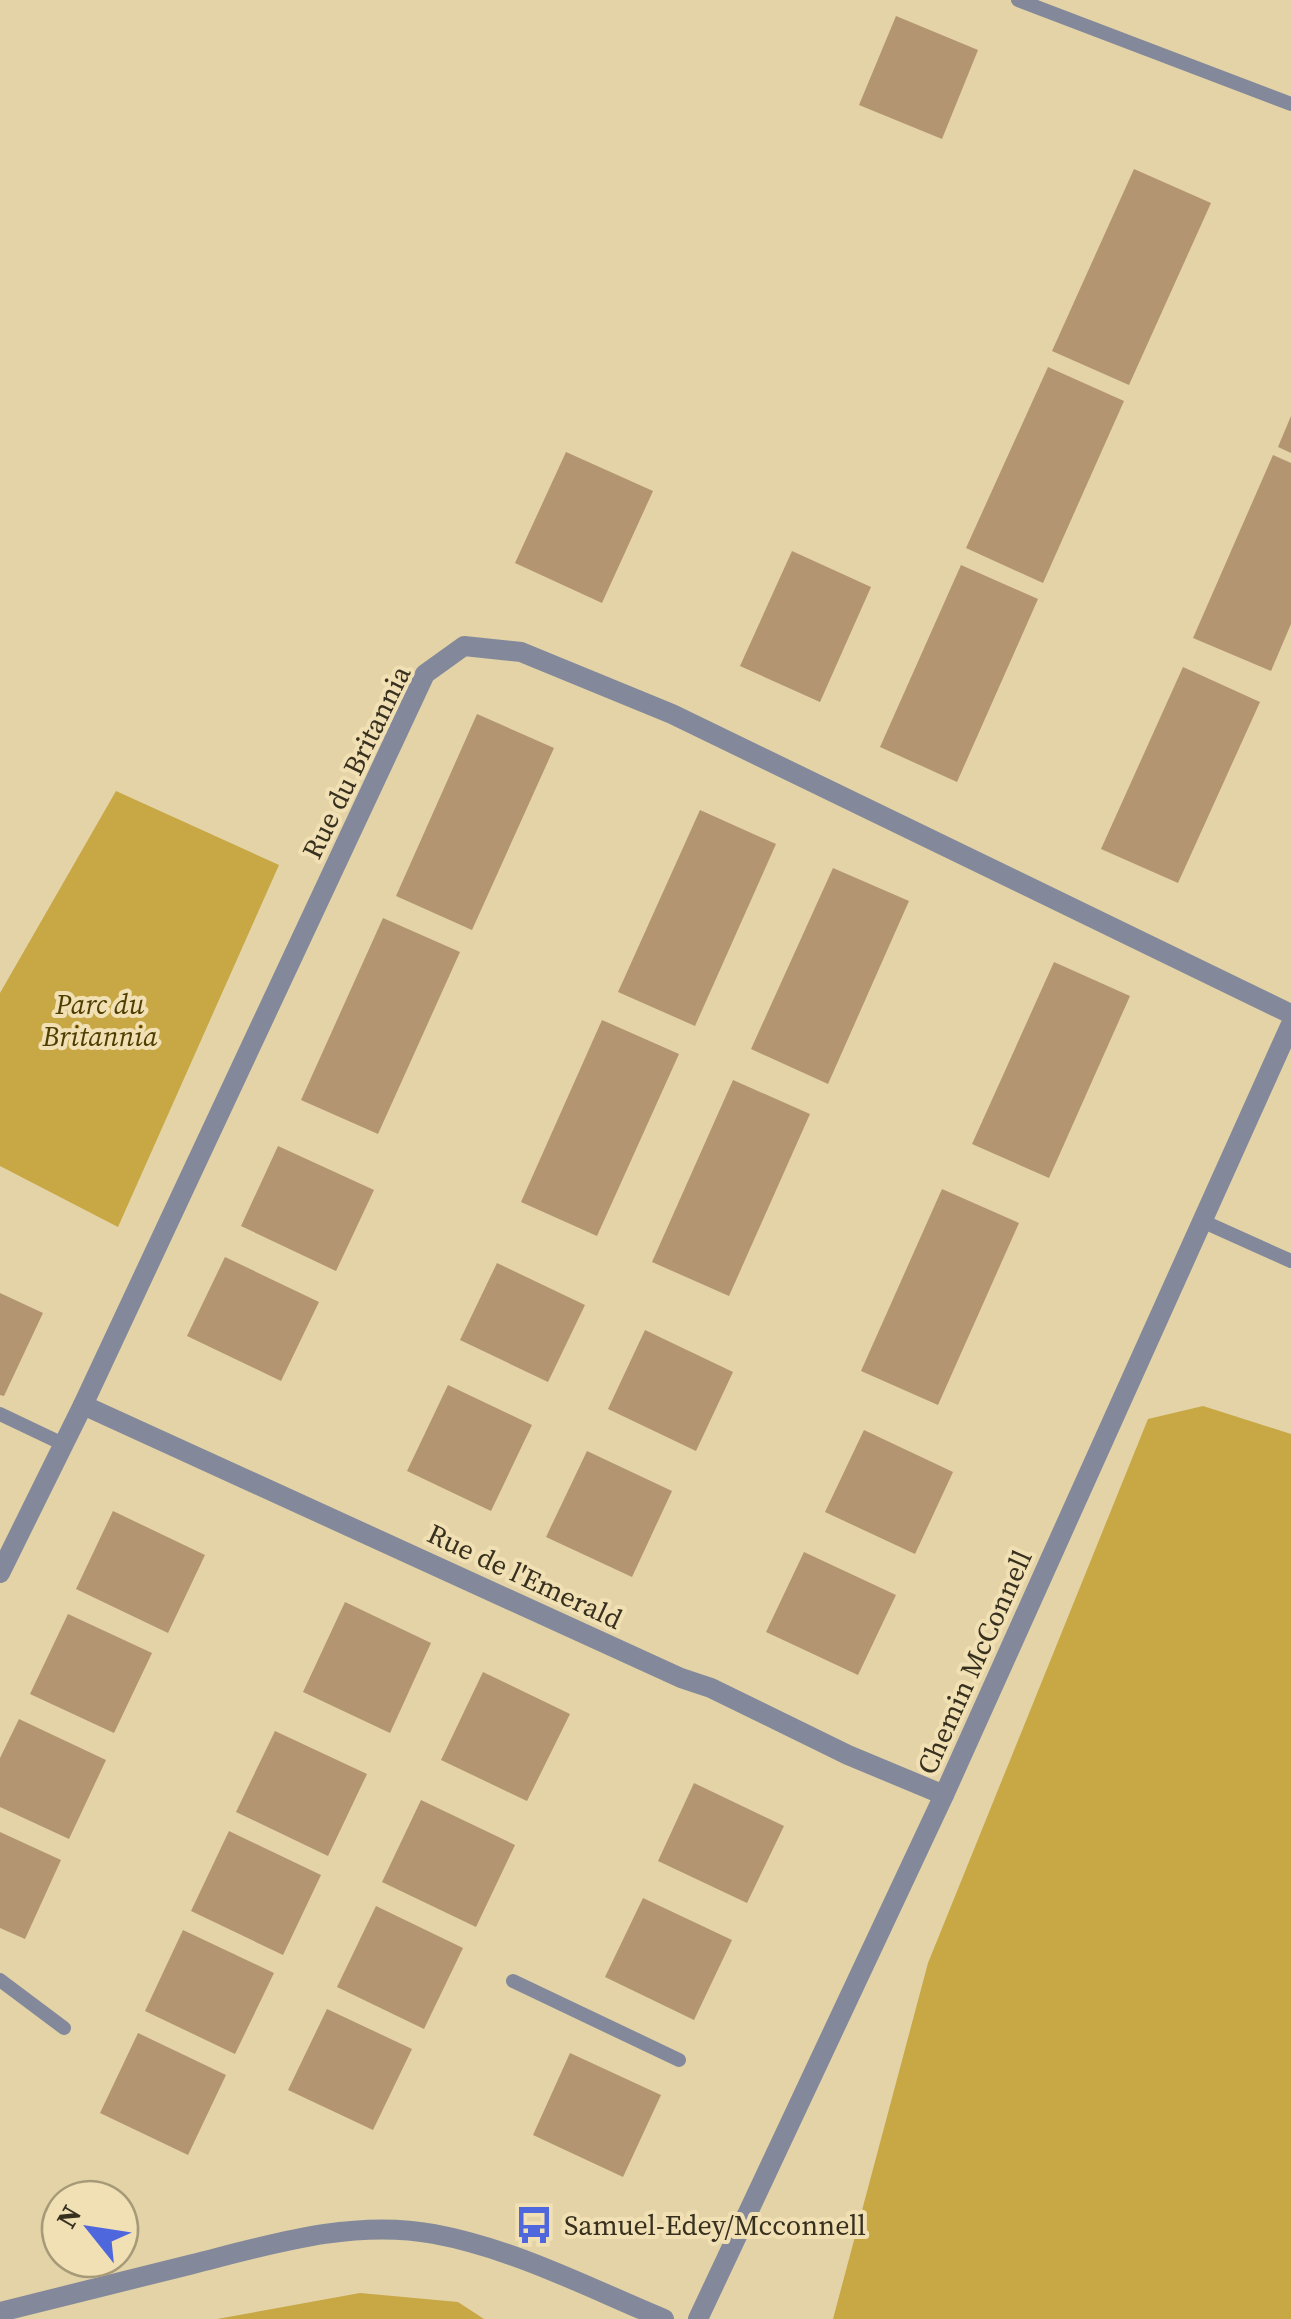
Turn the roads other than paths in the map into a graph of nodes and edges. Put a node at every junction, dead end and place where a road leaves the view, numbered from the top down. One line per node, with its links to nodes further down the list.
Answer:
1 (1018, 0): 2 (lane)
2 (1291, 104)
3 (1291, 1014): 7 (street, Rue du Britannia)
4 (1291, 1024): 5 (street, Chemin McConnell)
5 (1202, 1221): 6 (lane); 11 (street, Chemin McConnell)
6 (1291, 1260)
7 (83, 1406): 9 (street, Rue du Britannia); 11 (street, Rue de l'Emerald)
8 (0, 1414): 9 (lane)
9 (63, 1444): 10 (street, Rue du Britannia)
10 (0, 1573)
11 (944, 1795): 18 (street, Chemin McConnell)
12 (0, 1980): 14 (lane)
13 (512, 1981): 15 (lane)
14 (64, 2028)
15 (678, 2060)
16 (0, 2312): 17 (street)
17 (664, 2319)
18 (698, 2319)

